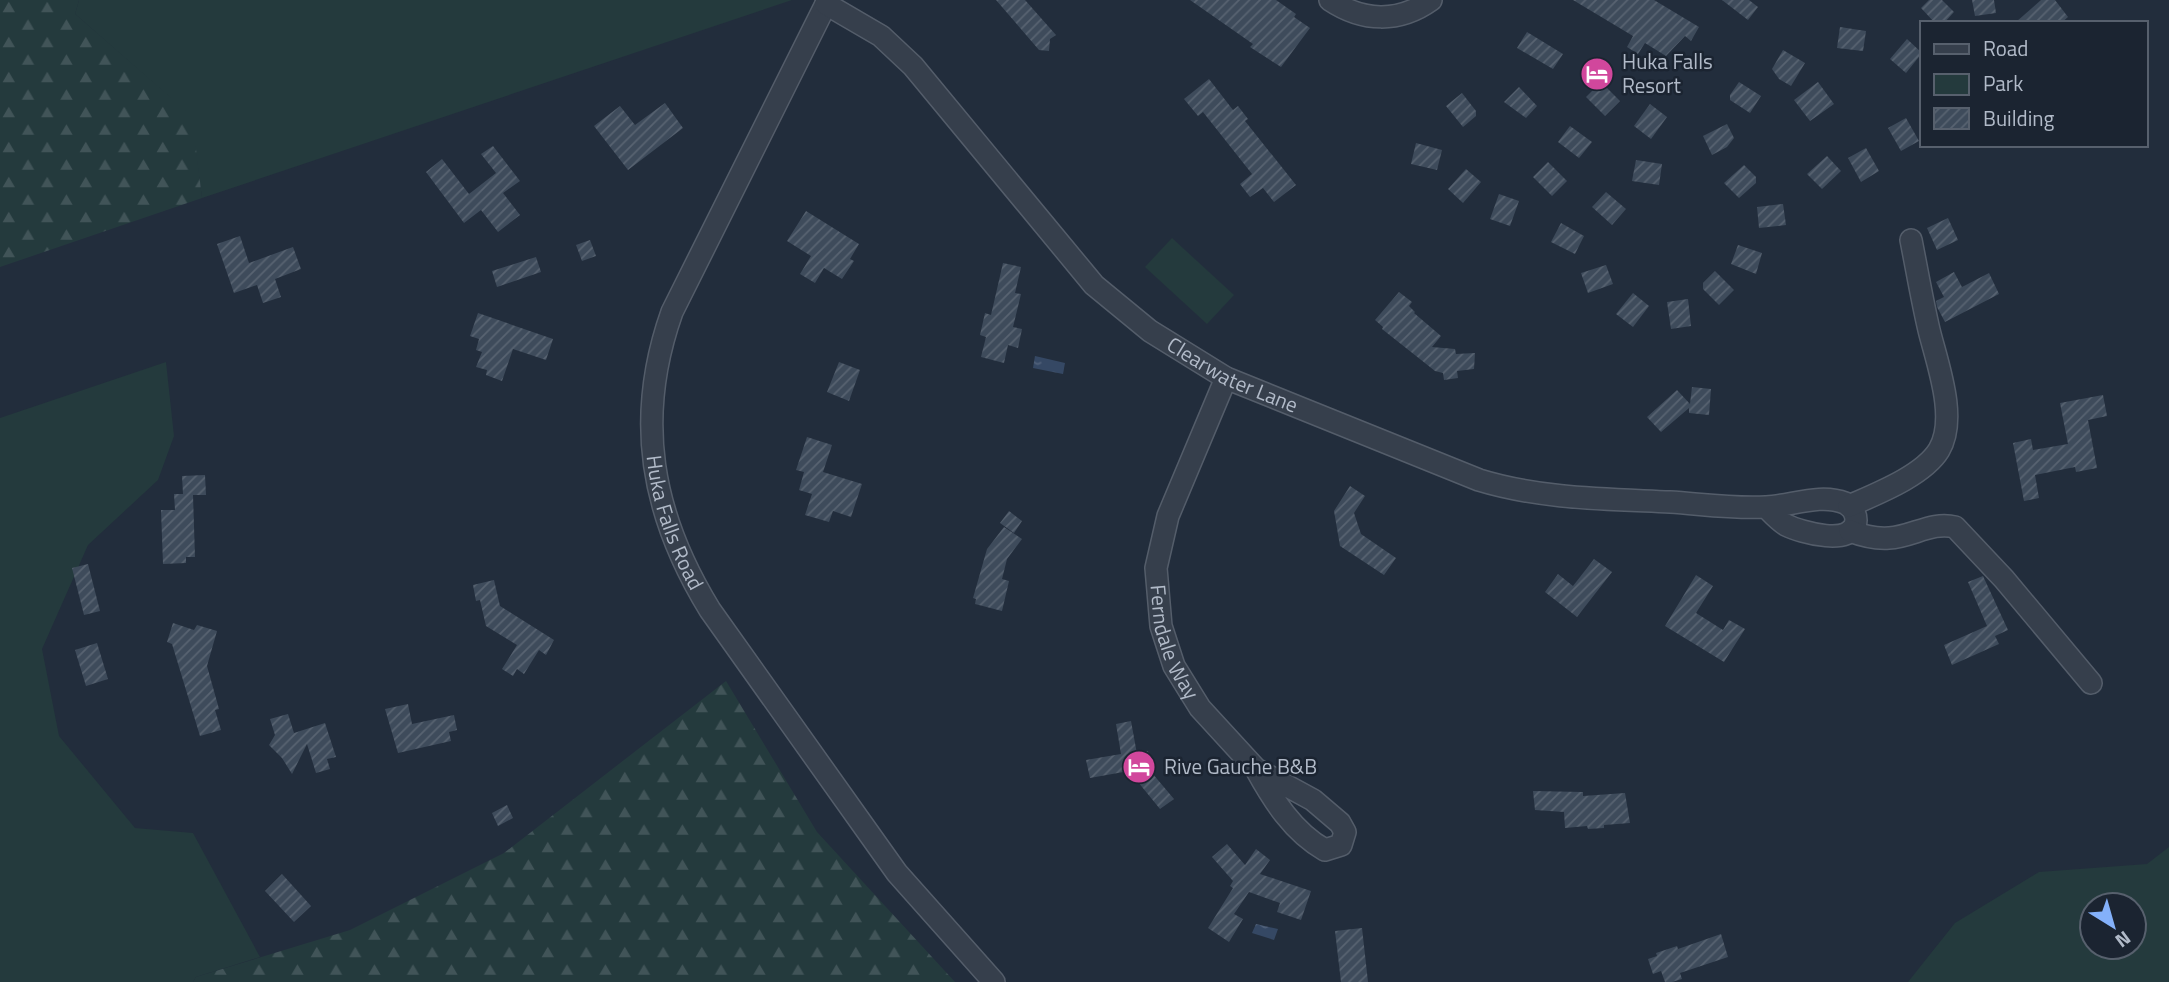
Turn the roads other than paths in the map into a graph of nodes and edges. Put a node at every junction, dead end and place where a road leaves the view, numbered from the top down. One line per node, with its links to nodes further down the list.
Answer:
1 (1330, 0): 2 (street)
2 (1432, 0)
3 (827, 2): 5 (street, Clearwater Lane); 11 (street, Huka Falls Road)
4 (1911, 240): 6 (street)
5 (1226, 378): 7 (street, Clearwater Lane); 10 (street, Ferndale Way)
6 (1849, 506): 7 (street, Clearwater Lane); 8 (street)
7 (1766, 508): 8 (street)
8 (1850, 531): 9 (street)
9 (2091, 683)
10 (1256, 769)
11 (994, 982)

